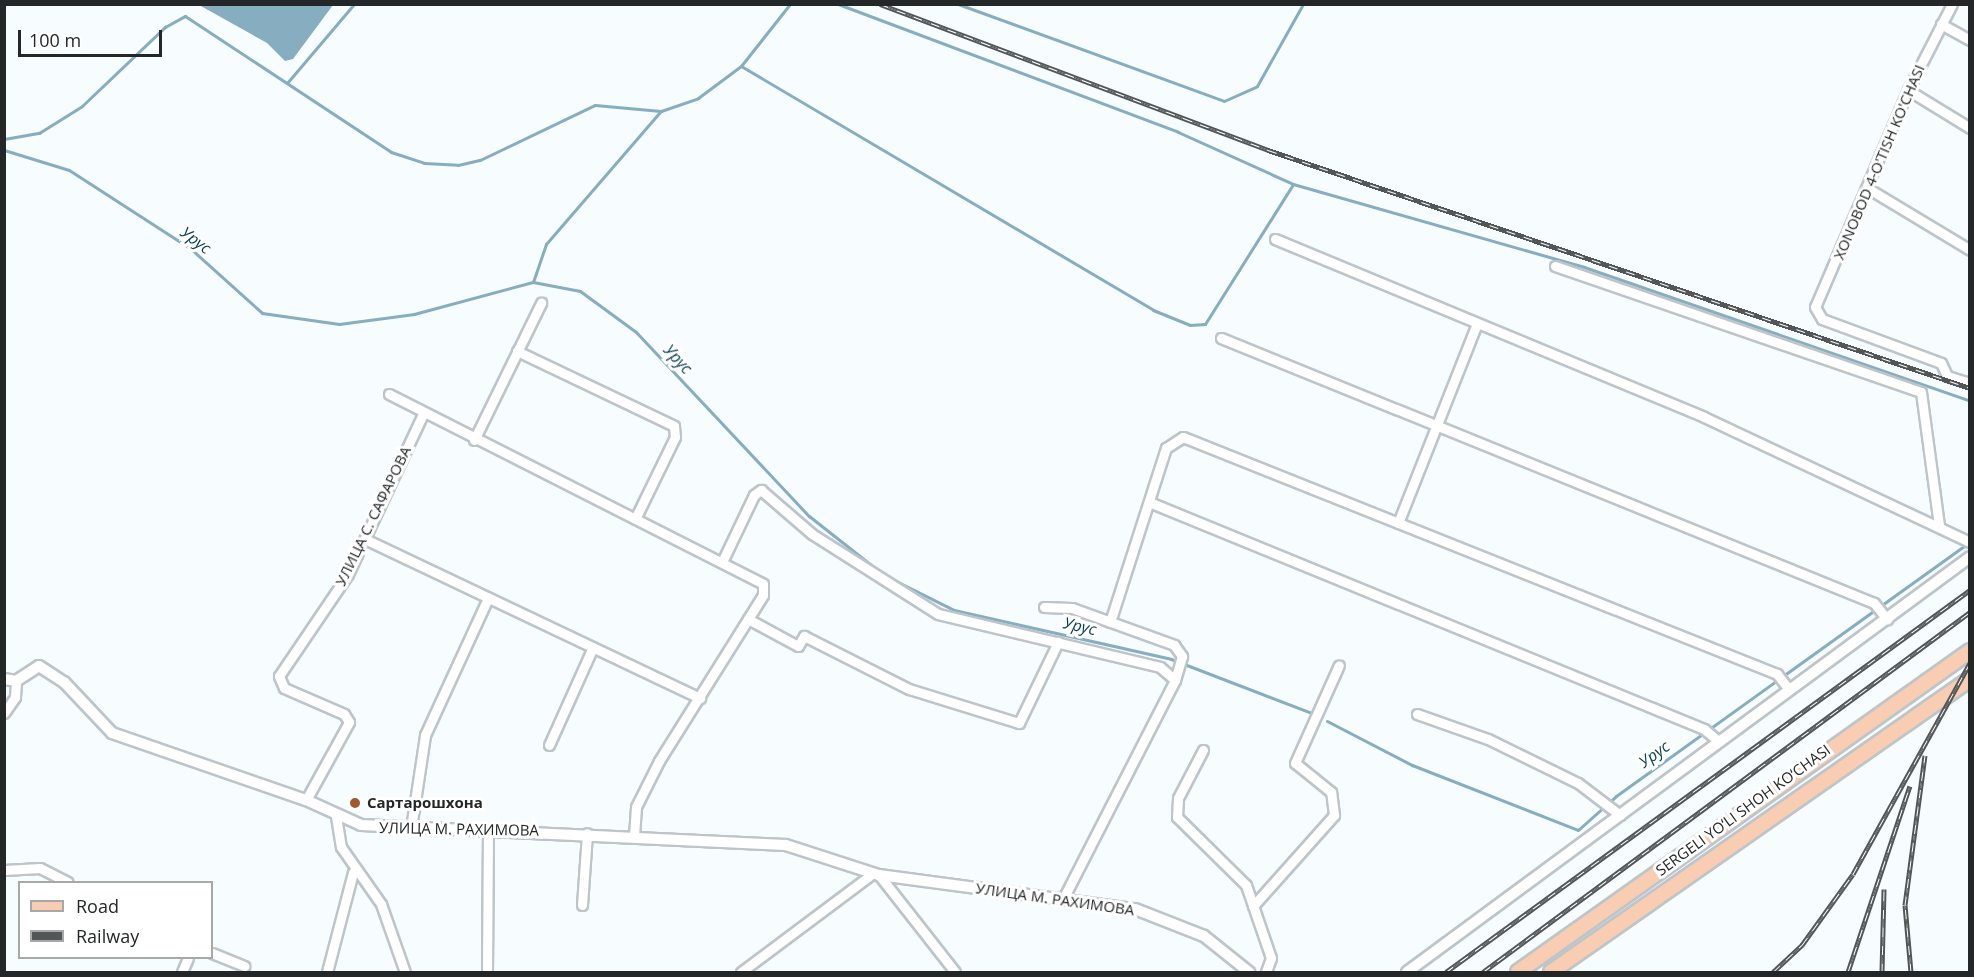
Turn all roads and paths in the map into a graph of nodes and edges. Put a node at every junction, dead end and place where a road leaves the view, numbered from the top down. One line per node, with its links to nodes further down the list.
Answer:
1 (1952, 4): 2 (street, XONOBOD 4-O'TISH KO'CHASI)
2 (1941, 24): 3 (street); 4 (street, XONOBOD 4-O'TISH KO'CHASI)
3 (1970, 40)
4 (1908, 90): 5 (street); 6 (street, XONOBOD 4-O'TISH KO'CHASI)
5 (1970, 128)
6 (1869, 189): 8 (street); 14 (street, XONOBOD 4-O'TISH KO'CHASI)
7 (1275, 239): 11 (street)
8 (1970, 250)
9 (1555, 266): 22 (street)
10 (541, 303): 13 (street)
11 (1476, 326): 17 (street); 22 (street)
12 (1221, 338): 17 (street)
13 (517, 351): 18 (street); 20 (street)
14 (1970, 383)
15 (389, 394): 16 (street)
16 (423, 414): 18 (street); 23 (street, УЛИЦА С. САФАРОВА)
17 (1435, 427): 21 (street); 30 (street)
18 (474, 440): 20 (street)
19 (1149, 502): 21 (street); 31 (street); 44 (street)
20 (635, 519): 26 (street)
21 (1398, 523): 40 (street)
22 (1940, 526): 24 (street)
23 (365, 539): 27 (street); 47 (street, УЛИЦА С. САФАРОВА)
24 (1968, 541)
25 (1970, 557): 30 (street)
26 (722, 562): 29 (street); 32 (street)
27 (488, 598): 33 (street); 50 (street)
28 (1044, 607): 31 (street)
29 (748, 619): 32 (street); 41 (street)
30 (1887, 619): 40 (street)
31 (1110, 622): 38 (street)
32 (1058, 642): 38 (street)
33 (593, 648): 41 (street); 45 (street)
34 (1970, 651): 71 (main road, SERGELI YO‘LI SHOH KO‘CHASI)
35 (1340, 665): 60 (street)
36 (4, 679): 39 (street)
37 (1970, 679): 72 (main road, SERGELI YO‘LI SHOH KO‘CHASI)
38 (1175, 680): 58 (street)
39 (16, 681): 42 (street); 47 (street, УЛИЦА М. РАХИМОВА)
40 (1788, 688): 44 (street)
41 (700, 698): 53 (street)
42 (4, 713)
43 (1417, 714): 48 (street)
44 (1710, 734): 48 (street)
45 (549, 746)
46 (1203, 750): 60 (street)
47 (306, 800): 49 (street, УЛИЦА М. РАХИМОВА)
48 (1616, 811): 70 (street)
49 (336, 816): 50 (street, УЛИЦА М. РАХИМОВА); 55 (street)
50 (411, 828): 51 (street, УЛИЦА М. РАХИМОВА)
51 (488, 828): 52 (street, УЛИЦА М. РАХИМОВА); 66 (street)
52 (588, 833): 53 (street, УЛИЦА М. РАХИМОВА); 59 (street)
53 (634, 835): 56 (street, УЛИЦА М. РАХИМОВА)
54 (4, 870): 57 (street)
55 (353, 872): 64 (street); 65 (street)
56 (876, 874): 58 (street, УЛИЦА М. РАХИМОВА); 63 (street); 67 (street)
57 (66, 881)
58 (1064, 897): 68 (street, УЛИЦА М. РАХИМОВА)
59 (582, 905)
60 (1253, 906): 69 (street)
61 (213, 953): 62 (street)
62 (245, 966)
63 (952, 971)
64 (327, 972)
65 (405, 972)
66 (487, 972)
67 (741, 972)
68 (1249, 972)
69 (1266, 972)
70 (1407, 972)
71 (1518, 972)
72 (1551, 972)

